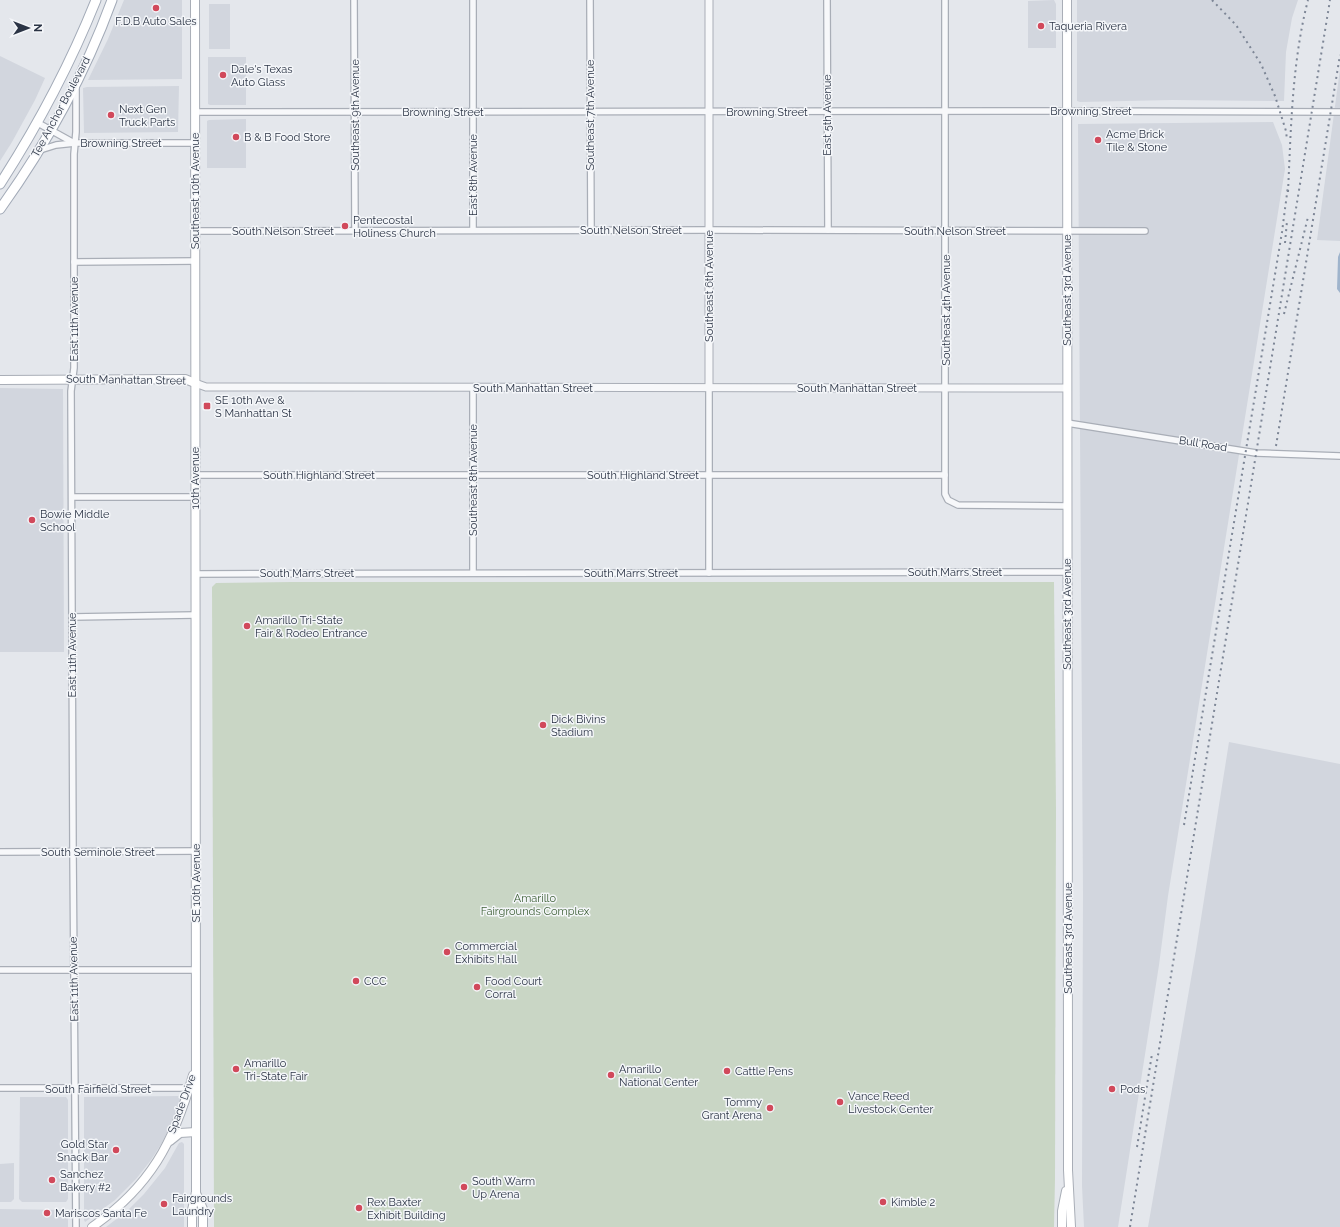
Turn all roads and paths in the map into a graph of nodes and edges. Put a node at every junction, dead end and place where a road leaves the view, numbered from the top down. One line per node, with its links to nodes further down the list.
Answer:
1 (96, 0): 21 (main road, Tee Anchor Boulevard)
2 (112, 0): 11 (main road, Tee Anchor Boulevard)
3 (195, 0): 13 (main road, Southeast 10th Avenue)
4 (354, 0): 14 (street, Southeast 9th Avenue)
5 (472, 0): 15 (street, East 8th Avenue)
6 (590, 0): 16 (street, Southeast 7th Avenue)
7 (709, 0): 17 (street, Southeast 6th Avenue)
8 (827, 0): 18 (street, East 5th Avenue)
9 (945, 0): 19 (street, Southeast 4th Avenue)
10 (1067, 0): 12 (main road, Southeast 3rd Avenue)
11 (76, 83): 22 (main road, Tee Anchor Boulevard); 23 (street, East 11th Avenue)
12 (1067, 111): 19 (street, Browning Street); 20 (street, Browning Street); 35 (main road, Southeast 3rd Avenue)
13 (195, 112): 14 (street, Browning Street); 24 (main road, Southeast 10th Avenue)
14 (355, 112): 15 (street, Browning Street); 28 (street, Southeast 9th Avenue)
15 (473, 112): 16 (street, Browning Street); 29 (street, East 8th Avenue)
16 (590, 112): 17 (street, Browning Street); 30 (street, Southeast 7th Avenue)
17 (709, 112): 18 (street, Browning Street); 31 (street, Southeast 6th Avenue)
18 (827, 112): 19 (street, Browning Street); 32 (street, East 5th Avenue)
19 (945, 112): 33 (street, Southeast 4th Avenue)
20 (1340, 112)
21 (38, 123): 22 (street, Browning Street); 26 (main road, Tee Anchor Boulevard)
22 (50, 130): 23 (street, Browning Street); 25 (main road, Tee Anchor Boulevard)
23 (75, 143): 24 (street, Browning Street); 25 (street); 38 (street, East 11th Avenue)
24 (195, 143): 34 (main road, Southeast 10th Avenue)
25 (38, 150): 27 (main road, Tee Anchor Boulevard)
26 (0, 184)
27 (0, 209)
28 (355, 230): 29 (street, South Nelson Street); 34 (street, South Nelson Street)
29 (473, 230): 30 (street, South Nelson Street)
30 (591, 230): 31 (street, South Nelson Street)
31 (709, 230): 32 (street, South Nelson Street); 43 (street, Southeast 6th Avenue)
32 (828, 230): 33 (street, South Nelson Street)
33 (945, 230): 35 (street, South Nelson Street); 44 (street, Southeast 4th Avenue)
34 (195, 231): 37 (main road, Southeast 10th Avenue)
35 (1067, 231): 36 (street, South Nelson Street); 45 (main road, Southeast 3rd Avenue)
36 (1145, 231)
37 (195, 261): 38 (street); 41 (main road, Southeast 10th Avenue)
38 (74, 262): 39 (street, East 11th Avenue)
39 (73, 379): 40 (main road, South Manhattan Street); 41 (main road, South Manhattan Street); 52 (street, East 11th Avenue)
40 (0, 380)
41 (196, 383): 42 (street, South Manhattan Street); 49 (main road, 10th Avenue)
42 (473, 388): 43 (street, South Manhattan Street); 50 (street, Southeast 8th Avenue)
43 (709, 388): 44 (street, South Manhattan Street); 48 (street, Southeast 6th Avenue)
44 (946, 388): 45 (street, South Manhattan Street); 51 (street, Southeast 4th Avenue)
45 (1067, 388): 46 (main road, Southeast 3rd Avenue)
46 (1067, 423): 47 (street, Bull Road); 54 (main road, Southeast 3rd Avenue)
47 (1340, 456)
48 (709, 474): 50 (street, South Highland Street); 51 (street, South Highland Street); 57 (street, Southeast 6th Avenue)
49 (195, 475): 50 (street, South Highland Street); 53 (main road, 10th Avenue)
50 (473, 475): 55 (street, Southeast 8th Avenue)
51 (946, 475): 54 (street)
52 (72, 497): 53 (street); 60 (street, East 11th Avenue)
53 (195, 497): 58 (main road, 10th Avenue)
54 (1068, 506): 56 (main road, Southeast 3rd Avenue)
55 (473, 572): 57 (street, South Marrs Street); 58 (street, South Marrs Street)
56 (1067, 572): 57 (street, South Marrs Street); 73 (main road, Southeast 3rd Avenue)
57 (709, 573)
58 (195, 574): 59 (main road, SE 10th Avenue)
59 (195, 615): 60 (street); 61 (main road, SE 10th Avenue)
60 (72, 617): 63 (street, East 11th Avenue)
61 (196, 851): 63 (street, South Seminole Street); 66 (main road, SE 10th Avenue)
62 (0, 852): 63 (street, South Seminole Street)
63 (73, 852): 65 (street, East 11th Avenue)
64 (0, 970): 65 (street)
65 (75, 970): 66 (street); 69 (street, East 11th Avenue)
66 (196, 970): 67 (main road, SE 10th Avenue)
67 (196, 1065): 70 (main road, Spade Drive)
68 (0, 1088): 69 (street, South Fairfield Street)
69 (75, 1088): 70 (street, South Fairfield Street); 75 (street, East 11th Avenue)
70 (193, 1088): 71 (main road); 72 (main road, Spade Drive)
71 (196, 1132): 72 (main road, Spade Drive); 74 (main road)
72 (169, 1143): 76 (main road, Spade Drive)
73 (1069, 1183): 79 (main road); 80 (main road, Southeast 3rd Avenue)
74 (196, 1192): 77 (main road); 78 (main road)
75 (76, 1227)
76 (92, 1227)
77 (192, 1227)
78 (203, 1227)
79 (1062, 1227)
80 (1071, 1227)

